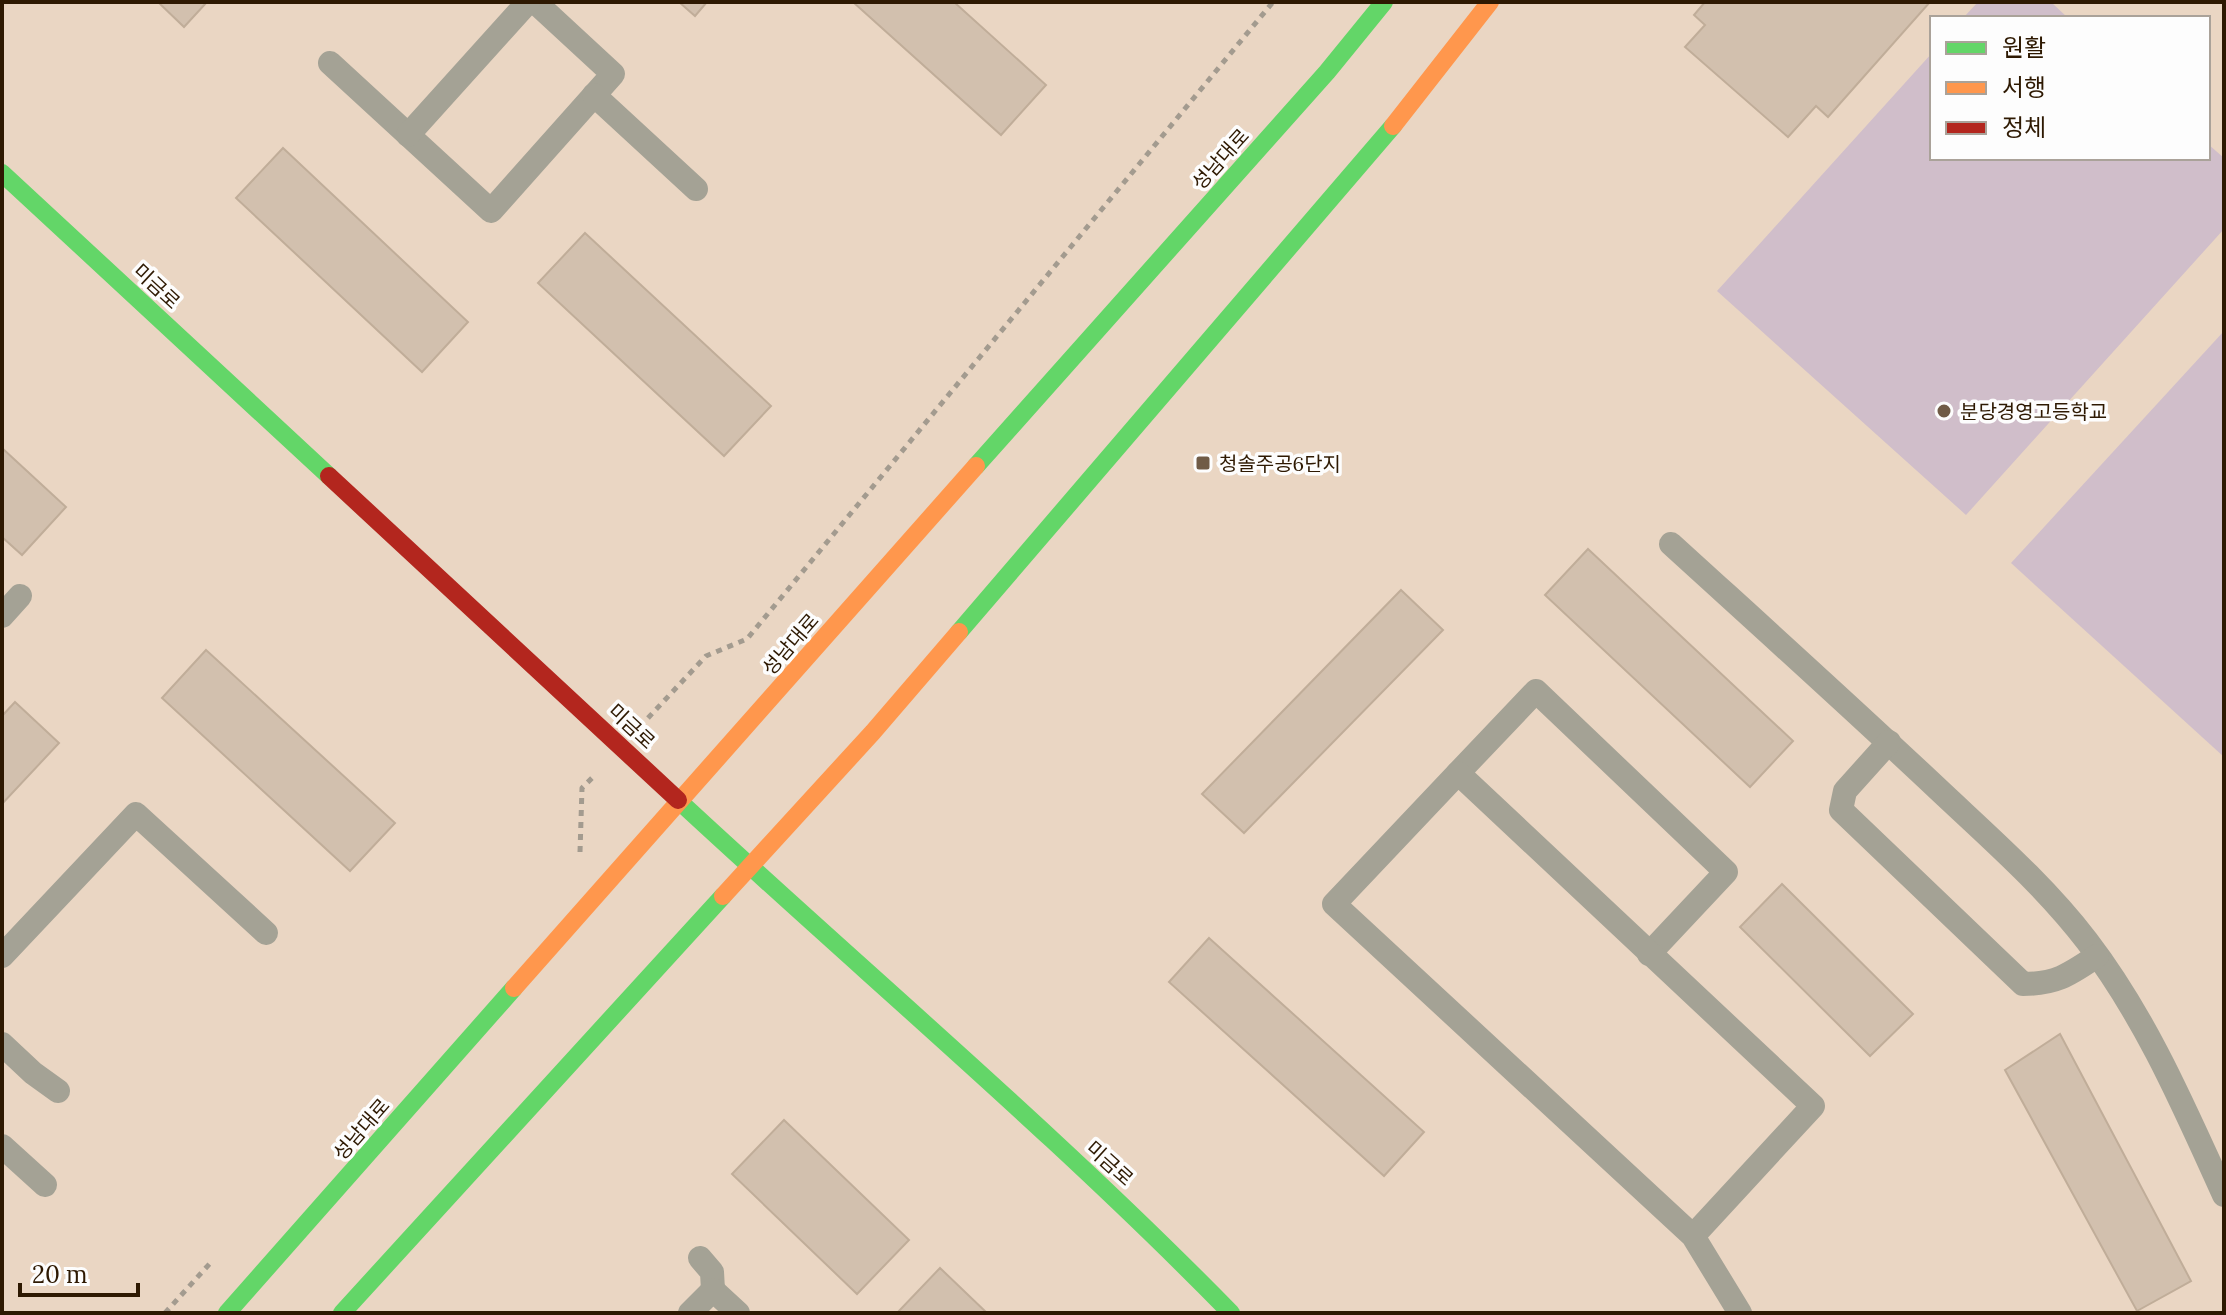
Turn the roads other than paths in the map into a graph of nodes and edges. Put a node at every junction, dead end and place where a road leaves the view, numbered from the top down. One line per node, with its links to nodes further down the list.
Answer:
1 (528, 2): 7 (lane)
2 (535, 2): 6 (lane)
3 (1384, 2): 15 (main road, 성남대로)
4 (1490, 2): 16 (main road)
5 (330, 63): 7 (lane)
6 (594, 95): 7 (lane); 9 (lane)
7 (408, 135)
8 (2, 173): 15 (main road, 미금로)
9 (696, 189)
10 (1671, 544): 13 (lane)
11 (20, 596): 12 (lane)
12 (2, 616)
13 (1889, 742): 20 (lane); 20 (lane)
14 (1458, 773): 18 (lane); 18 (lane); 26 (lane)
15 (680, 801): 16 (main road, 미금로); 30 (main road, 성남대로)
16 (749, 866): 29 (main road, 미금로); 31 (main road)
17 (266, 933): 19 (lane)
18 (1649, 954): 26 (lane)
19 (2, 956)
20 (2097, 956): 25 (lane)
21 (2, 1044): 22 (lane)
22 (58, 1091)
23 (2, 1146): 24 (lane)
24 (45, 1185)
25 (2224, 1195)
26 (1693, 1236): 34 (lane)
27 (700, 1258): 28 (lane)
28 (713, 1290): 32 (lane); 33 (lane)
29 (1216, 1308)
30 (227, 1313)
31 (342, 1313)
32 (690, 1313)
33 (738, 1313)
34 (1740, 1313)

